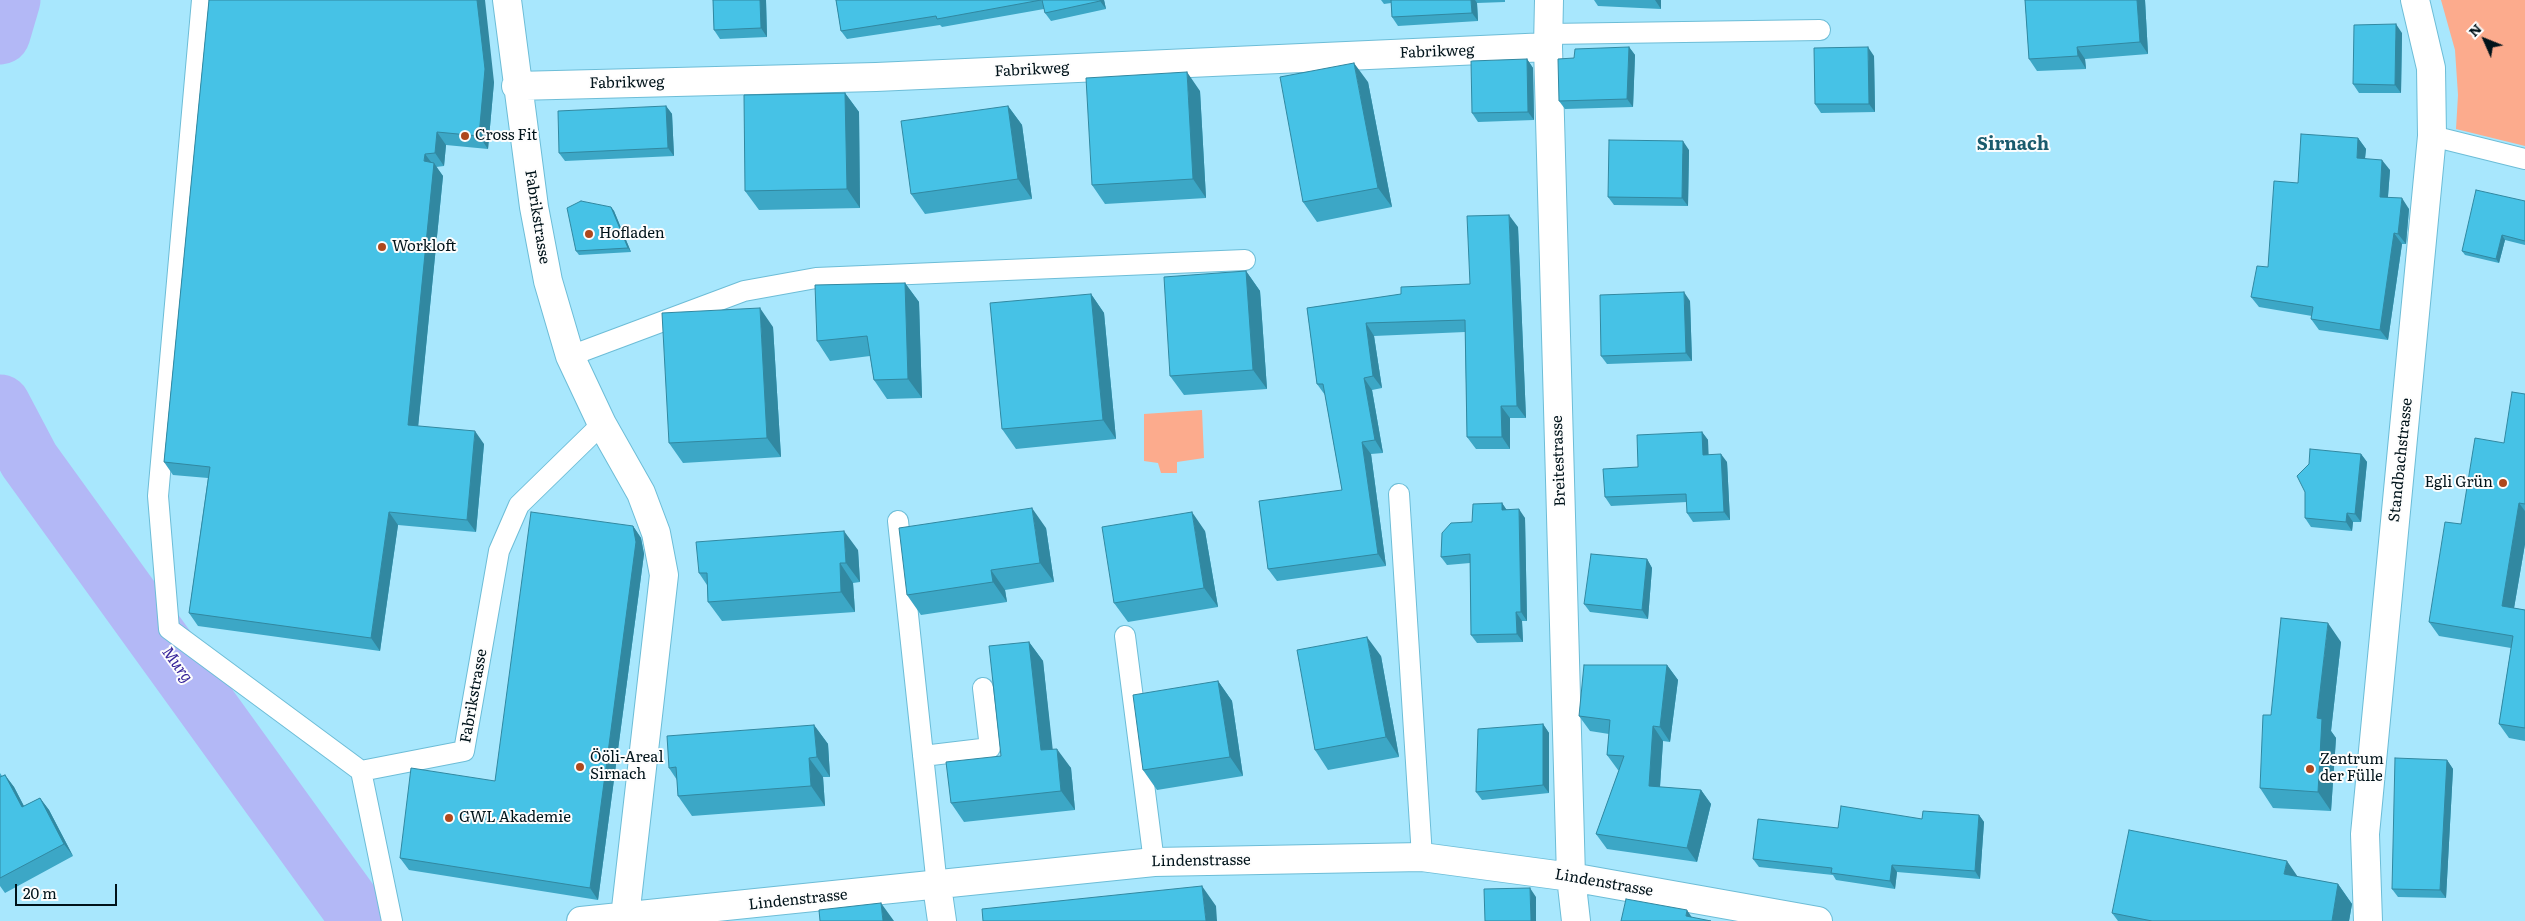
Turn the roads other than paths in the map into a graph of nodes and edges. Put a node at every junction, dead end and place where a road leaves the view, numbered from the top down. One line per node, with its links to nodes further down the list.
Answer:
1 (202, 0): 18 (lane)
2 (507, 0): 7 (street, Fabrikstrasse)
3 (1548, 0): 6 (street, Breitestrasse)
4 (2415, 0): 8 (street, Standbachstrasse)
5 (1820, 30): 6 (lane)
6 (1548, 41): 7 (street, Fabrikweg); 21 (street, Breitestrasse)
7 (516, 86): 11 (street, Fabrikstrasse)
8 (2432, 136): 9 (lane); 29 (street, Standbachstrasse)
9 (2525, 159)
10 (1245, 260): 11 (lane)
11 (570, 356): 12 (street, Fabrikstrasse)
12 (602, 424): 18 (lane, Fabrikstrasse); 23 (street, Fabrikstrasse)
13 (1399, 494): 19 (lane)
14 (898, 521): 17 (lane)
15 (1126, 636): 20 (lane)
16 (983, 688): 17 (lane)
17 (923, 756): 22 (lane)
18 (362, 771): 24 (lane)
19 (1422, 857): 20 (street, Lindenstrasse); 21 (street, Lindenstrasse)
20 (1154, 862): 22 (street, Lindenstrasse)
21 (1571, 876): 27 (street, Breitestrasse); 28 (street, Lindenstrasse)
22 (937, 886): 23 (street, Lindenstrasse); 26 (street)
23 (624, 919): 25 (street, Lindenstrasse)
24 (392, 921)
25 (582, 921)
26 (942, 921)
27 (1576, 921)
28 (1818, 921)
29 (2368, 921)

